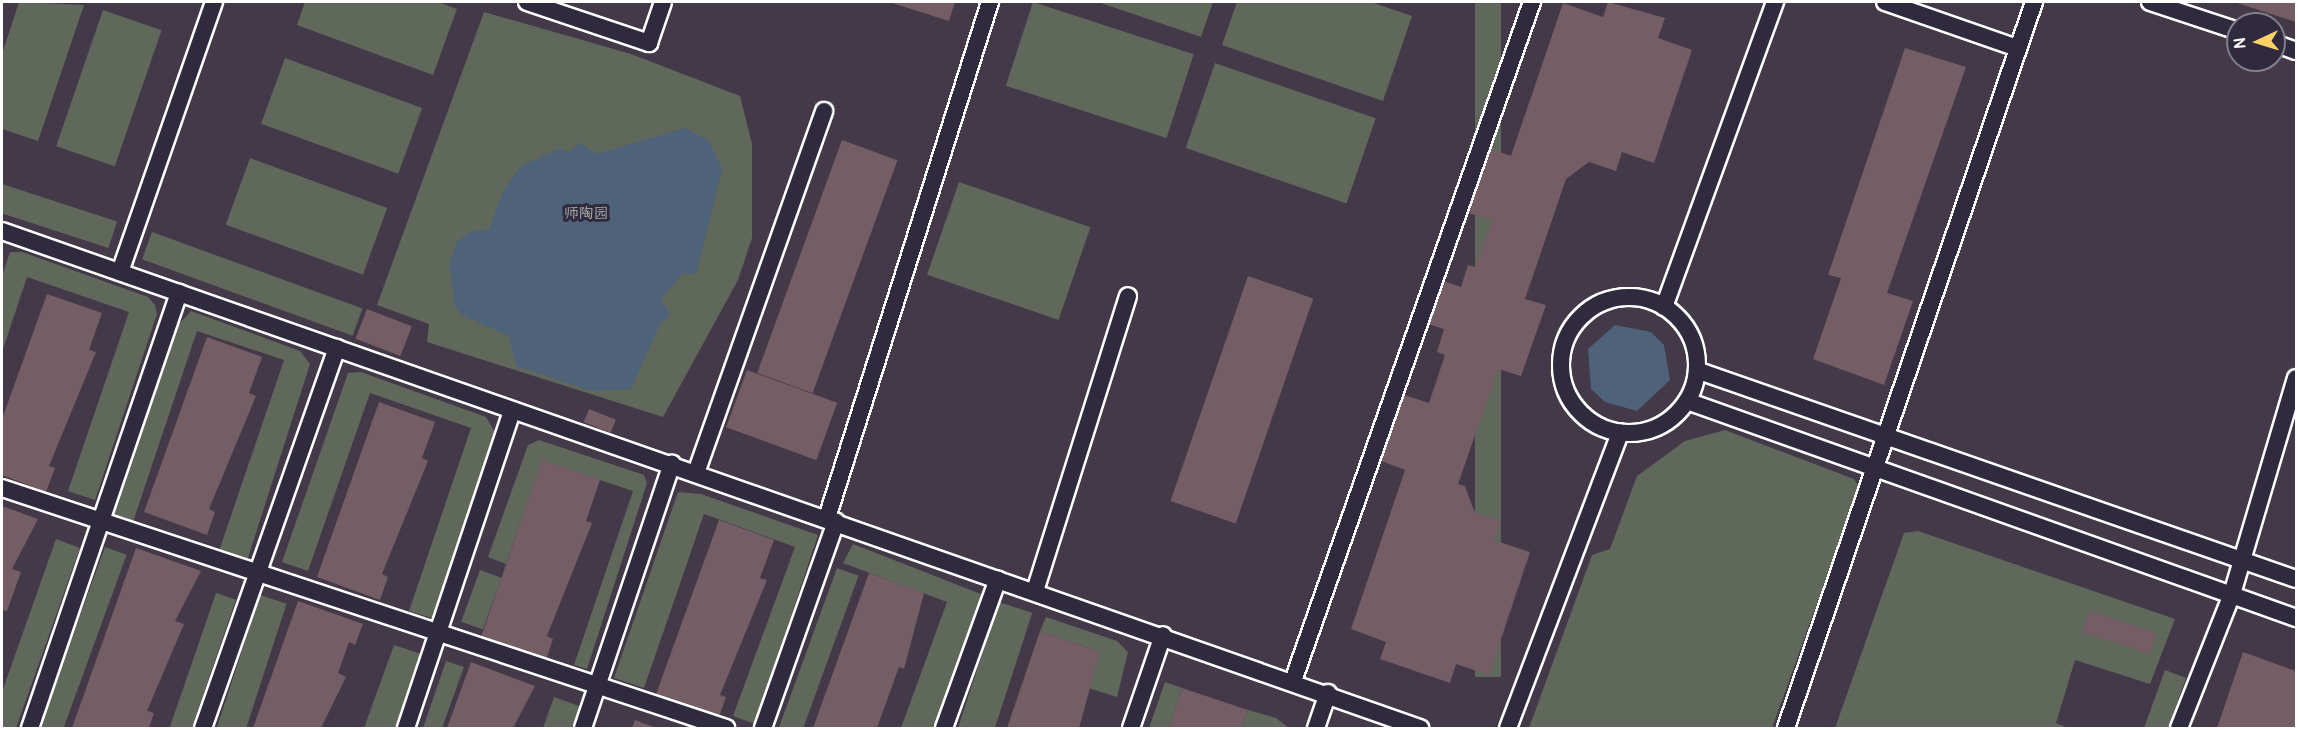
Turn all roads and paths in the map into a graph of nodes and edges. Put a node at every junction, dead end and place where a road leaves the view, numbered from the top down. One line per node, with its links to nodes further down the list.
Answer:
1 (214, 2): 14 (lane)
2 (527, 2): 3 (lane)
3 (663, 2)
4 (990, 2): 30 (lane)
5 (1532, 2): 40 (lane)
6 (1775, 2): 17 (lane)
7 (1885, 2): 11 (lane)
8 (2034, 2): 11 (lane)
9 (2150, 2): 10 (lane)
10 (2226, 27)
11 (2017, 48): 24 (lane)
12 (824, 111): 27 (lane)
13 (2, 231): 14 (lane)
14 (120, 272): 15 (lane)
15 (179, 293): 18 (lane); 29 (lane)
16 (1128, 296): 35 (lane)
17 (1664, 307): 19 (lane); 23 (lane)
18 (337, 348): 22 (lane); 32 (lane)
19 (1699, 370): 21 (lane); 24 (lane)
20 (2296, 378): 31 (lane)
21 (1687, 400): 23 (lane); 26 (lane)
22 (512, 412): 25 (lane); 38 (lane)
23 (1620, 433): 53 (lane)
24 (1888, 438): 26 (lane); 31 (lane)
25 (672, 464): 27 (lane); 41 (lane)
26 (1877, 469): 36 (lane); 54 (lane)
27 (696, 473): 30 (lane)
28 (2, 488): 29 (lane)
29 (101, 520): 32 (lane); 43 (lane)
30 (832, 520): 33 (lane); 48 (lane)
31 (2241, 559): 34 (lane); 36 (lane)
32 (257, 573): 38 (lane); 44 (lane)
33 (998, 579): 35 (lane); 49 (lane)
34 (2296, 579)
35 (1035, 591): 39 (lane)
36 (2232, 594): 37 (lane); 55 (lane)
37 (2296, 618)
38 (440, 631): 41 (lane); 45 (lane)
39 (1163, 635): 40 (lane); 50 (lane)
40 (1293, 681): 42 (lane)
41 (598, 685): 46 (lane); 47 (lane)
42 (1328, 693): 51 (lane); 52 (lane)
43 (30, 729)
44 (203, 729)
45 (406, 729)
46 (583, 729)
47 (726, 729)
48 (763, 729)
49 (944, 729)
50 (1131, 729)
51 (1316, 729)
52 (1420, 729)
53 (1508, 729)
54 (1786, 729)
55 (2179, 729)

